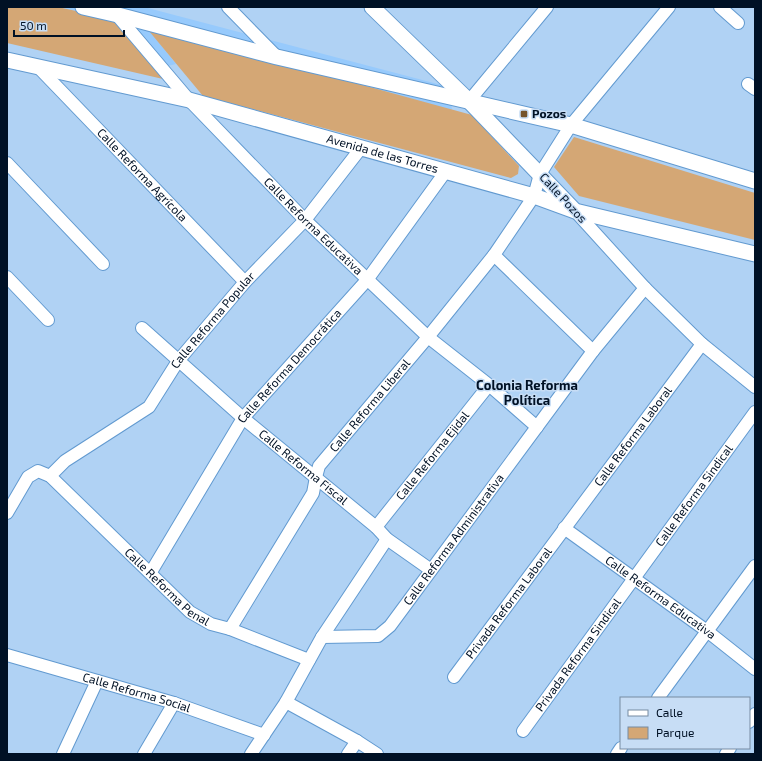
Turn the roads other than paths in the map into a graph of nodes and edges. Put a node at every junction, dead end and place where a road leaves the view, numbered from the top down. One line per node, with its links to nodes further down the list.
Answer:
1 (83, 7): 7 (street)
2 (228, 7): 9 (street)
3 (372, 7): 13 (street, Calle Pozos)
4 (547, 7): 13 (street)
5 (668, 7): 14 (street, Calle Reforma Liberal)
6 (720, 7): 8 (street)
7 (113, 11): 9 (street); 12 (street, Calle Reforma Educativa)
8 (738, 23)
9 (277, 57): 13 (street)
10 (7, 60): 11 (street, Avenida de las Torres)
11 (38, 67): 12 (street, Avenida de las Torres); 28 (street, Calle Reforma Agrícola)
12 (189, 100): 15 (street, Avenida de las Torres); 22 (street, Calle Reforma Educativa)
13 (469, 101): 14 (street); 18 (street, Calle Pozos)
14 (571, 125): 18 (street, Calle Reforma Liberal); 19 (street)
15 (361, 148): 17 (street, Avenida de las Torres); 22 (street, Calle Reforma Popular)
16 (7, 163): 25 (street)
17 (446, 171): 20 (street, Avenida de las Torres); 27 (street, Calle Reforma Democrática)
18 (540, 174): 20 (street, Calle Reforma Liberal); 21 (street, Calle Pozos)
19 (755, 181)
20 (534, 196): 21 (street, Avenida de las Torres); 24 (street, Calle Reforma Liberal)
21 (575, 211): 23 (street, Avenida de las Torres); 29 (street, Calle Pozos)
22 (305, 220): 27 (street, Calle Reforma Educativa); 28 (street, Calle Reforma Popular)
23 (755, 254)
24 (494, 255): 32 (street, Calle Reforma Liberal); 34 (street)
25 (103, 264)
26 (7, 277): 30 (street)
27 (367, 280): 32 (street, Calle Reforma Educativa); 39 (street, Calle Reforma Democrática)
28 (245, 282): 35 (street, Calle Reforma Popular)
29 (644, 288): 33 (street, Calle Pozos); 34 (street, Calle Reforma Administrativa)
30 (48, 320)
31 (142, 328): 35 (street, Calle Reforma Fiscal)
32 (428, 337): 36 (street, Calle Reforma Educativa); 42 (street, Calle Reforma Liberal)
33 (702, 344): 37 (street, Calle Pozos); 45 (street, Calle Reforma Laboral)
34 (593, 351): 40 (street, Calle Reforma Administrativa)
35 (178, 361): 39 (street, Calle Reforma Fiscal); 41 (street, Calle Reforma Popular)
36 (489, 385): 40 (street, Calle Reforma Educativa); 44 (street, Calle Reforma Ejidal)
37 (755, 387)
38 (755, 412): 50 (street, Calle Reforma Sindical)
39 (243, 418): 42 (street, Calle Reforma Fiscal); 49 (street, Calle Reforma Democrática)
40 (537, 427): 48 (street, Calle Reforma Administrativa)
41 (50, 476): 43 (street); 49 (street, Calle Reforma Penal)
42 (316, 477): 44 (street, Calle Reforma Fiscal); 51 (street, Calle Reforma Liberal)
43 (7, 513)
44 (376, 527): 46 (street, Calle Reforma Fiscal)
45 (564, 528): 50 (street, Calle Reforma Educativa); 57 (street, Privada Reforma Laboral)
46 (387, 539): 48 (street, Calle Reforma Fiscal); 53 (street)
47 (755, 566): 52 (street)
48 (431, 570): 53 (street, Calle Reforma Administrativa)
49 (151, 572): 51 (street, Calle Reforma Penal)
50 (634, 579): 52 (street, Calle Reforma Educativa); 62 (street, Privada Reforma Sindical)
51 (230, 629): 55 (street, Calle Reforma Penal)
52 (707, 631): 56 (street, Calle Reforma Educativa); 59 (street)
53 (322, 637): 55 (street)
54 (7, 655): 58 (street, Calle Reforma Social)
55 (309, 660): 60 (street)
56 (755, 669)
57 (454, 677)
58 (97, 681): 61 (street, Calle Reforma Social); 65 (street)
59 (659, 697)
60 (286, 702): 63 (street); 64 (street)
61 (174, 703): 63 (street, Calle Reforma Social); 66 (street)
62 (523, 731)
63 (264, 735): 67 (street)
64 (357, 741): 68 (street); 69 (street)
65 (63, 754)
66 (144, 754)
67 (252, 754)
68 (348, 754)
69 (377, 754)

